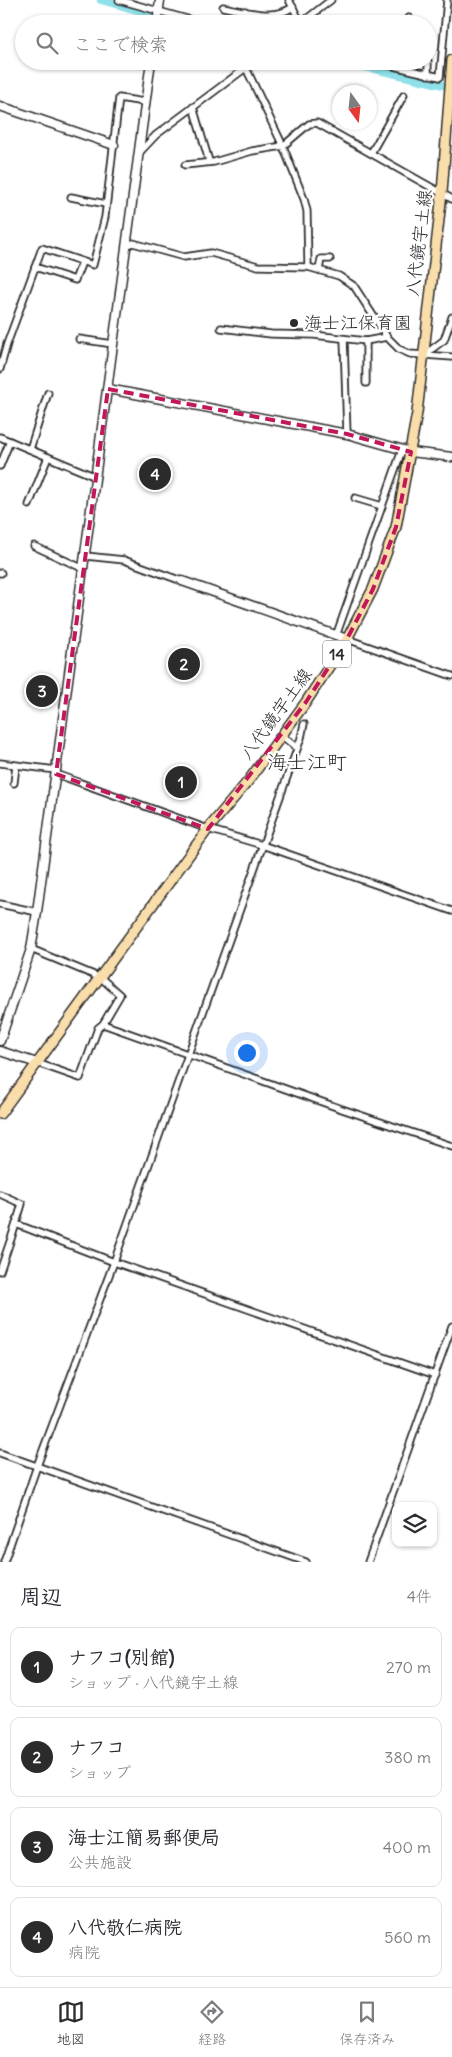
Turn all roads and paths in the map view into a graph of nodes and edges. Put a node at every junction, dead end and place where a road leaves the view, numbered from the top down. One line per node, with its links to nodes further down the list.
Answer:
1 (119, 0): 9 (street)
2 (160, 0): 10 (street)
3 (289, 0): 7 (street)
4 (331, 0): 13 (street)
5 (447, 0): 20 (street)
6 (222, 7): 8 (street)
7 (293, 7): 8 (street); 12 (street)
8 (245, 11): 11 (street)
9 (153, 15)
10 (158, 15)
11 (244, 15)
12 (297, 15)
13 (312, 15)
14 (452, 60): 31 (main road, 八代鏡宇土線 / 14)
15 (149, 70): 22 (street)
16 (243, 70): 24 (street)
17 (247, 70): 26 (street)
18 (408, 70): 20 (street)
19 (428, 70): 20 (street)
20 (428, 75)
21 (404, 95): 28 (street)
22 (144, 102): 25 (street); 27 (street)
23 (0, 106): 25 (street)
24 (193, 108): 27 (street); 29 (street)
25 (114, 145): 34 (street)
26 (283, 146): 28 (street); 29 (street); 39 (street)
27 (139, 152): 35 (street)
28 (371, 153): 31 (street)
29 (209, 162): 30 (street)
30 (185, 165)
31 (442, 193): 33 (street); 50 (main road, 八代鏡宇土線 / 14)
32 (71, 197): 34 (street)
33 (452, 198)
34 (106, 204): 37 (street)
35 (126, 246): 39 (street); 49 (street)
36 (330, 259): 40 (street)
37 (82, 262): 38 (street); 38 (street)
38 (35, 267): 48 (street)
39 (308, 267): 40 (street)
40 (319, 270): 43 (street)
41 (452, 317): 50 (street)
42 (222, 328): 45 (street)
43 (387, 337): 46 (street); 50 (street)
44 (79, 339): 49 (street)
45 (344, 340): 46 (street); 56 (street)
46 (366, 341): 53 (street)
47 (0, 342): 48 (street)
48 (7, 344): 52 (street)
49 (113, 344): 54 (street)
50 (424, 355): 51 (street); 60 (main road, 八代鏡宇土線 / 14)
51 (452, 357)
52 (0, 369)
53 (366, 383)
54 (108, 389): 56 (street); 64 (street)
55 (48, 393): 59 (street)
56 (347, 434): 60 (street)
57 (0, 437): 58 (street)
58 (10, 441): 59 (street); 63 (street)
59 (30, 449): 61 (street)
60 (407, 451): 62 (street); 67 (street); 73 (main road, 八代鏡宇土線 / 14)
61 (48, 457): 64 (street); 66 (street)
62 (452, 457)
63 (0, 466)
64 (96, 477): 69 (street)
65 (355, 498): 67 (street)
66 (29, 505)
67 (382, 506): 72 (street)
68 (34, 546): 70 (street)
69 (86, 556): 70 (street); 71 (street)
70 (84, 569): 80 (street)
71 (182, 581): 72 (street)
72 (336, 636): 73 (street)
73 (347, 639): 74 (street); 76 (main road, 八代鏡宇土線 / 14)
74 (452, 676)
75 (304, 724): 77 (street)
76 (281, 735): 77 (street); 82 (main road, 八代鏡宇土線 / 14)
77 (297, 748): 83 (street)
78 (0, 763): 79 (street)
79 (16, 766): 80 (street); 81 (street)
80 (56, 772): 82 (street); 86 (street)
81 (14, 783)
82 (208, 829): 83 (street); 88 (main road, 八代鏡宇土線 / 14)
83 (262, 845): 85 (street); 92 (street)
84 (0, 904): 86 (street)
85 (452, 911)
86 (37, 912): 87 (street)
87 (31, 949): 88 (street); 90 (street)
88 (101, 978): 89 (street); 93 (main road, 八代鏡宇土線 / 14)
89 (103, 1024): 92 (street); 93 (street)
90 (1, 1037)
91 (0, 1051): 93 (street)
92 (188, 1054): 95 (street); 98 (street)
93 (38, 1063): 94 (main road, 八代鏡宇土線 / 14)
94 (0, 1114)
95 (452, 1146)
96 (0, 1194): 97 (street)
97 (16, 1224): 98 (street); 99 (street)
98 (114, 1262): 101 (street); 103 (street)
99 (0, 1271)
100 (452, 1326): 101 (street)
101 (435, 1375): 106 (street)
102 (0, 1452): 103 (street)
103 (37, 1466): 104 (street); 105 (street)
104 (4, 1562)
105 (306, 1562)
106 (368, 1562)

